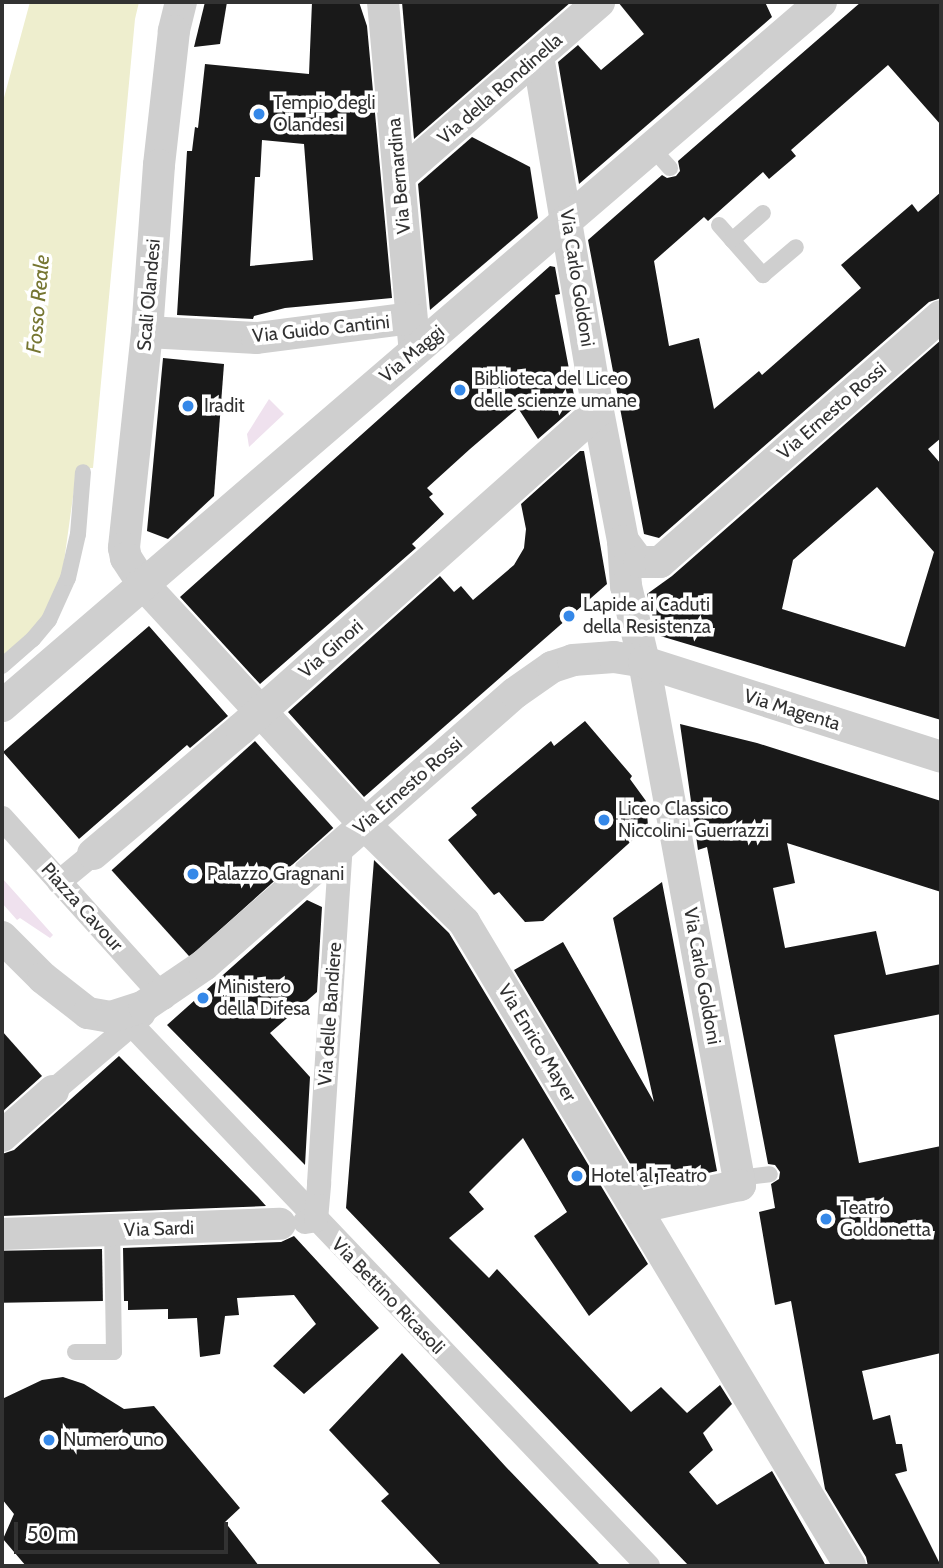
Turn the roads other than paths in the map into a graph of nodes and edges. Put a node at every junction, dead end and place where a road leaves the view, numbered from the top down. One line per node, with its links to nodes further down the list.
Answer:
1 (181, 2): 14 (street, Scali Olandesi)
2 (383, 2): 6 (street, Via Bernardina)
3 (599, 2): 5 (street, Via della Rondinella)
4 (808, 6): 8 (street, Via Maggi)
5 (538, 56): 6 (street, Via della Rondinella); 8 (street, Via Carlo Goldoni)
6 (400, 175): 13 (street, Via Bernardina)
7 (763, 213): 10 (lane)
8 (568, 221): 15 (street, Via Maggi); 16 (street, Via Carlo Goldoni)
9 (719, 225): 10 (lane)
10 (732, 240): 11 (lane)
11 (796, 247)
12 (941, 316): 19 (street, Via Ernesto Rossi)
13 (411, 318): 14 (street, Via Guido Cantini); 15 (street, Via Bernardina)
14 (147, 332): 20 (street, Scali Olandesi)
15 (415, 351): 20 (street, Via Maggi)
16 (598, 411): 18 (street, Via Carlo Goldoni); 25 (street, Via Ginori)
17 (83, 472): 23 (lane)
18 (623, 541): 19 (street); 21 (street, Via Ernesto Rossi)
19 (660, 562): 21 (street, Via Ernesto Rossi)
20 (142, 583): 24 (street, Via Maggi); 25 (street, Via Enrico Mayer)
21 (633, 621): 22 (street, Via Ernesto Rossi)
22 (644, 662): 26 (street, Via Magenta); 28 (street, Via Ernesto Rossi); 37 (street, Via Carlo Goldoni)
23 (2, 666)
24 (2, 705)
25 (260, 711): 28 (street, Via Enrico Mayer); 29 (street, Via Ginori)
26 (941, 757)
27 (2, 818): 30 (street, Piazza Cavour)
28 (353, 835): 32 (street, Via Ernesto Rossi); 38 (street, Via Enrico Mayer); 39 (street, Via delle Bandiere)
29 (93, 853): 30 (street, Via Ginori)
30 (59, 882): 32 (street, Piazza Cavour)
31 (2, 937): 32 (street)
32 (163, 997): 33 (street)
33 (131, 1024): 34 (street); 39 (street, Via Bettino Ricasoli)
34 (53, 1091): 35 (street)
35 (2, 1136)
36 (770, 1174): 37 (lane)
37 (739, 1178): 38 (street)
38 (636, 1208): 45 (street, Via Enrico Mayer)
39 (316, 1220): 40 (street, Via Sardi); 44 (street, Via Bettino Ricasoli)
40 (280, 1224): 41 (street, Via Sardi)
41 (112, 1230): 42 (street, Via Sardi); 43 (lane)
42 (2, 1234)
43 (75, 1352)
44 (648, 1566)
45 (850, 1566)

